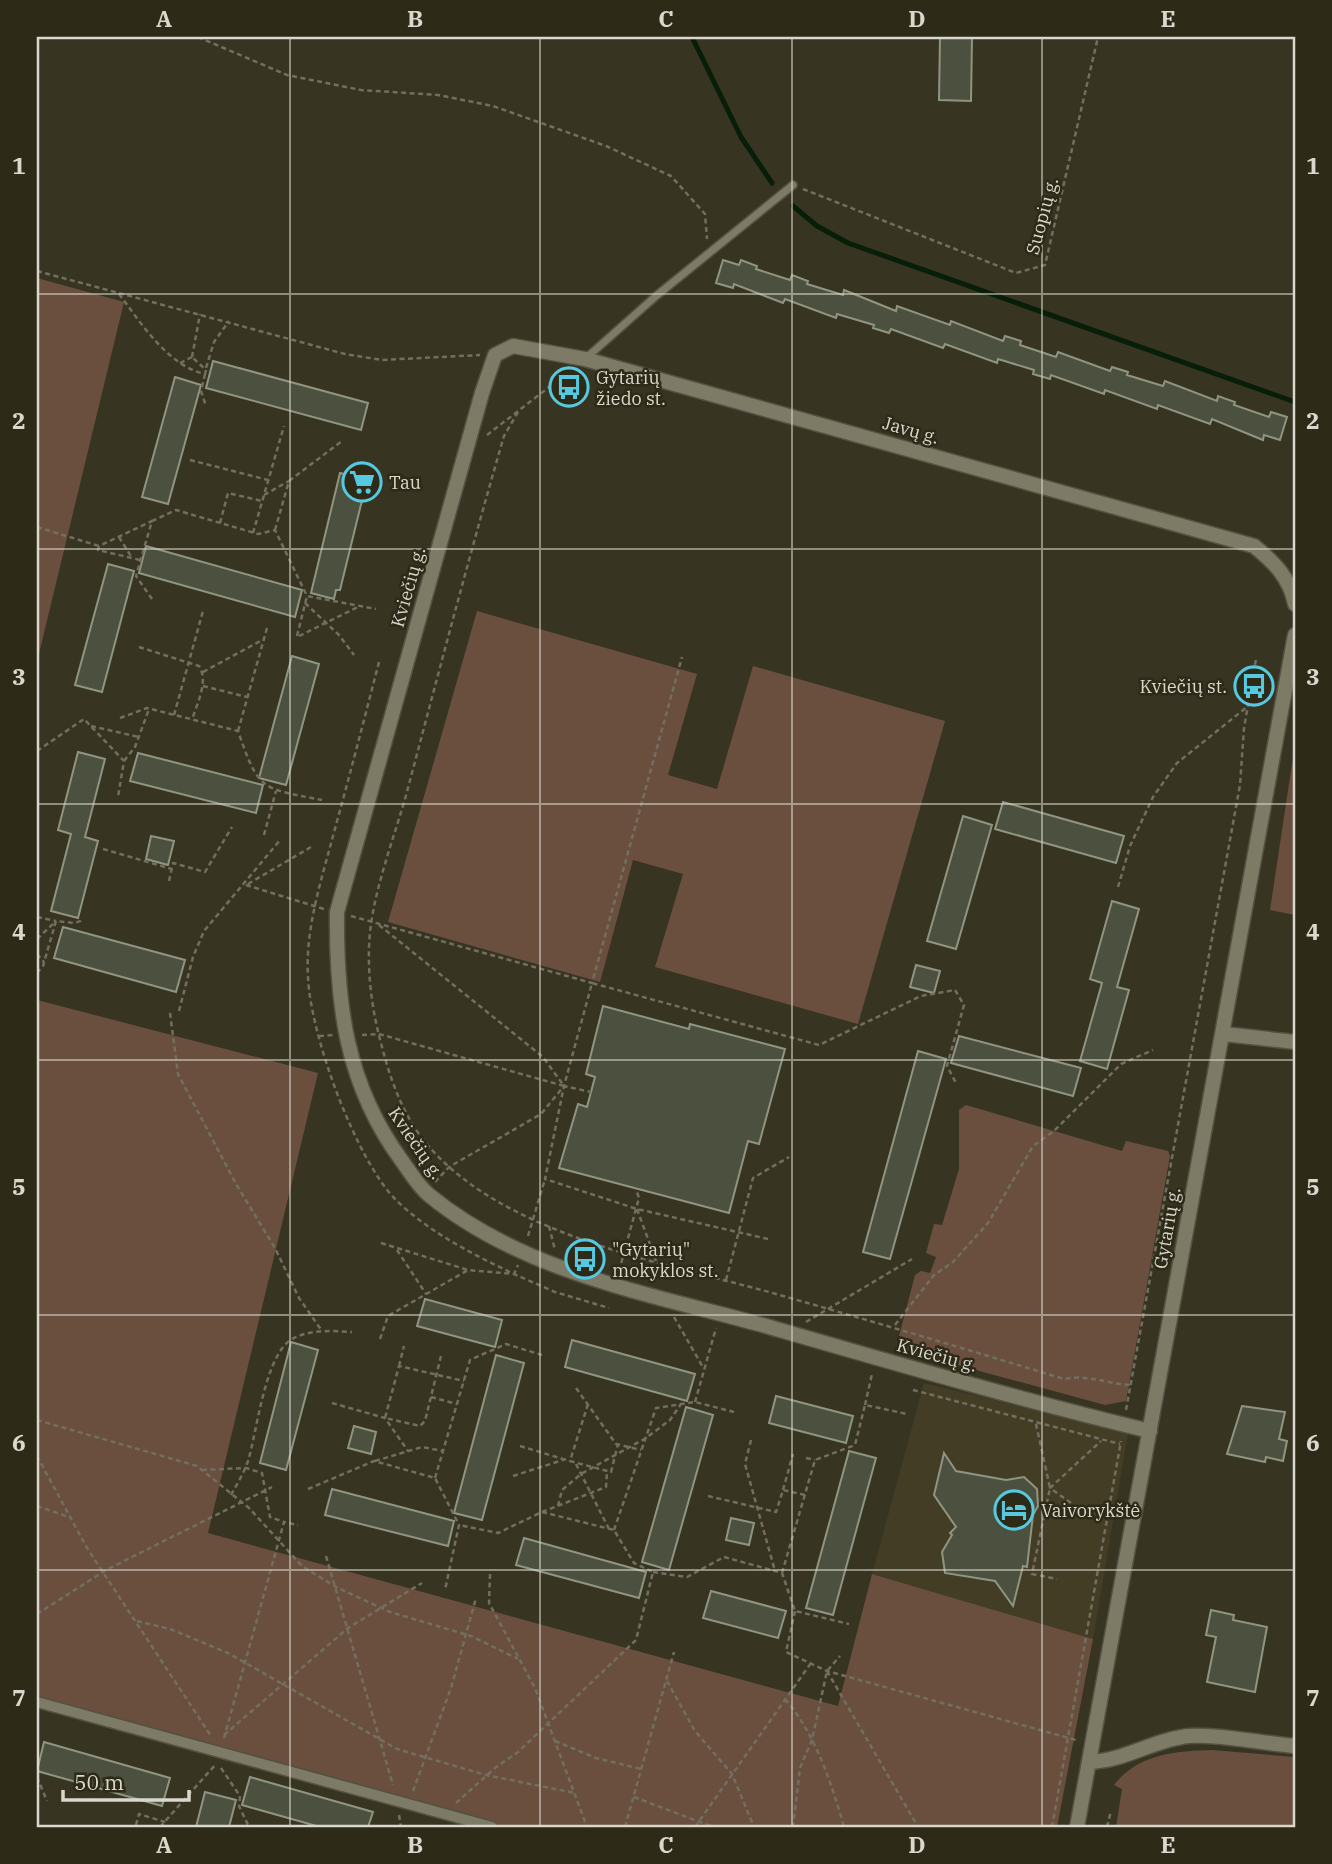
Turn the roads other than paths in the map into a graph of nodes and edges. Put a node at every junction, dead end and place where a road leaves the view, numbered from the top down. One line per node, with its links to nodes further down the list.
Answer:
1 (793, 186): 3 (lane)
2 (495, 355): 3 (street, Javų g.); 9 (street, Kviečių g.)
3 (585, 359): 4 (street, Javų g.)
4 (1290, 573): 5 (street)
5 (1295, 604)
6 (1295, 635): 7 (street, Gytarių g.)
7 (1224, 1034): 8 (street); 9 (street, Gytarių g.)
8 (1295, 1042)
9 (1150, 1431): 12 (street, Gytarių g.)
10 (37, 1702): 13 (street)
11 (1295, 1746): 12 (street)
12 (1089, 1762): 14 (street, Gytarių g.)
13 (492, 1827)
14 (1077, 1827)

